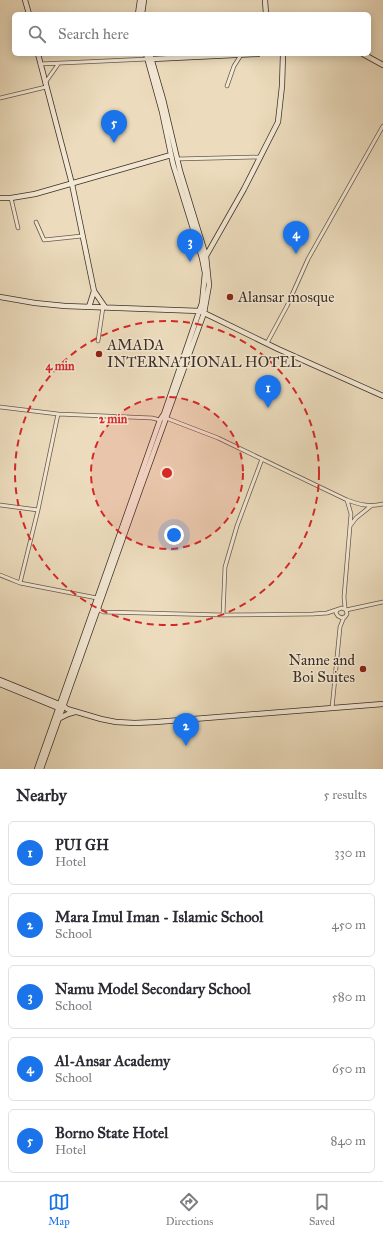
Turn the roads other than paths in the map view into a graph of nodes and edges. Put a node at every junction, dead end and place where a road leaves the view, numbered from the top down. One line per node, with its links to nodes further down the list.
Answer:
1 (25, 0): 5 (street)
2 (140, 0): 6 (street)
3 (144, 0): 7 (street)
4 (265, 0): 8 (street)
5 (28, 12)
6 (138, 12)
7 (142, 12)
8 (266, 12)
9 (38, 56): 16 (street)
10 (195, 56): 14 (street)
11 (240, 56): 19 (street)
12 (283, 56): 23 (street)
13 (367, 56): 17 (street)
14 (149, 57): 15 (street); 22 (street); 24 (street)
15 (59, 63): 16 (street); 18 (street)
16 (40, 64): 18 (street)
17 (383, 65)
18 (46, 85): 20 (street); 25 (street)
19 (227, 86)
20 (0, 98)
21 (383, 126): 38 (street)
22 (171, 155): 25 (street); 36 (street)
23 (260, 157): 24 (street); 31 (street)
24 (177, 159): 31 (street)
25 (72, 184): 27 (street); 30 (street)
26 (0, 198): 27 (street)
27 (11, 198): 29 (street)
28 (36, 222): 30 (street)
29 (18, 228)
30 (82, 236): 32 (street)
31 (206, 256): 36 (street)
32 (94, 291): 34 (street); 35 (street)
33 (0, 297): 34 (street)
34 (89, 307): 35 (street)
35 (104, 307): 36 (street); 37 (street)
36 (202, 312): 38 (street); 42 (street); 43 (street)
37 (98, 341)
38 (267, 344): 39 (street)
39 (382, 395)
40 (0, 407): 41 (street)
41 (58, 414): 43 (street); 49 (street)
42 (166, 418): 44 (street); 57 (street)
43 (160, 420): 54 (street)
44 (262, 459): 45 (street); 62 (street)
45 (347, 500): 48 (street); 50 (street)
46 (383, 504): 48 (street)
47 (0, 505): 49 (street)
48 (371, 506): 50 (street)
49 (38, 510): 52 (street)
50 (350, 526): 53 (street)
51 (0, 575): 52 (street)
52 (20, 582): 54 (street)
53 (344, 597): 58 (street); 59 (street)
54 (98, 598): 69 (street)
55 (383, 602): 56 (street)
56 (356, 608): 59 (street); 61 (street)
57 (97, 609): 62 (street); 69 (street)
58 (338, 609): 59 (street); 60 (street); 63 (street)
59 (345, 609): 61 (street)
60 (327, 613): 62 (street); 63 (street)
61 (347, 614): 64 (street)
62 (223, 615)
63 (338, 615): 64 (street); 65 (street)
64 (344, 617): 65 (street)
65 (340, 627): 70 (street)
66 (0, 680): 69 (street)
67 (0, 684): 69 (street)
68 (383, 704): 70 (street)
69 (62, 708): 71 (street); 72 (street); 73 (street)
70 (332, 708): 71 (street)
71 (76, 712): 72 (street)
72 (60, 718): 74 (street)
73 (37, 769)
74 (41, 769)

